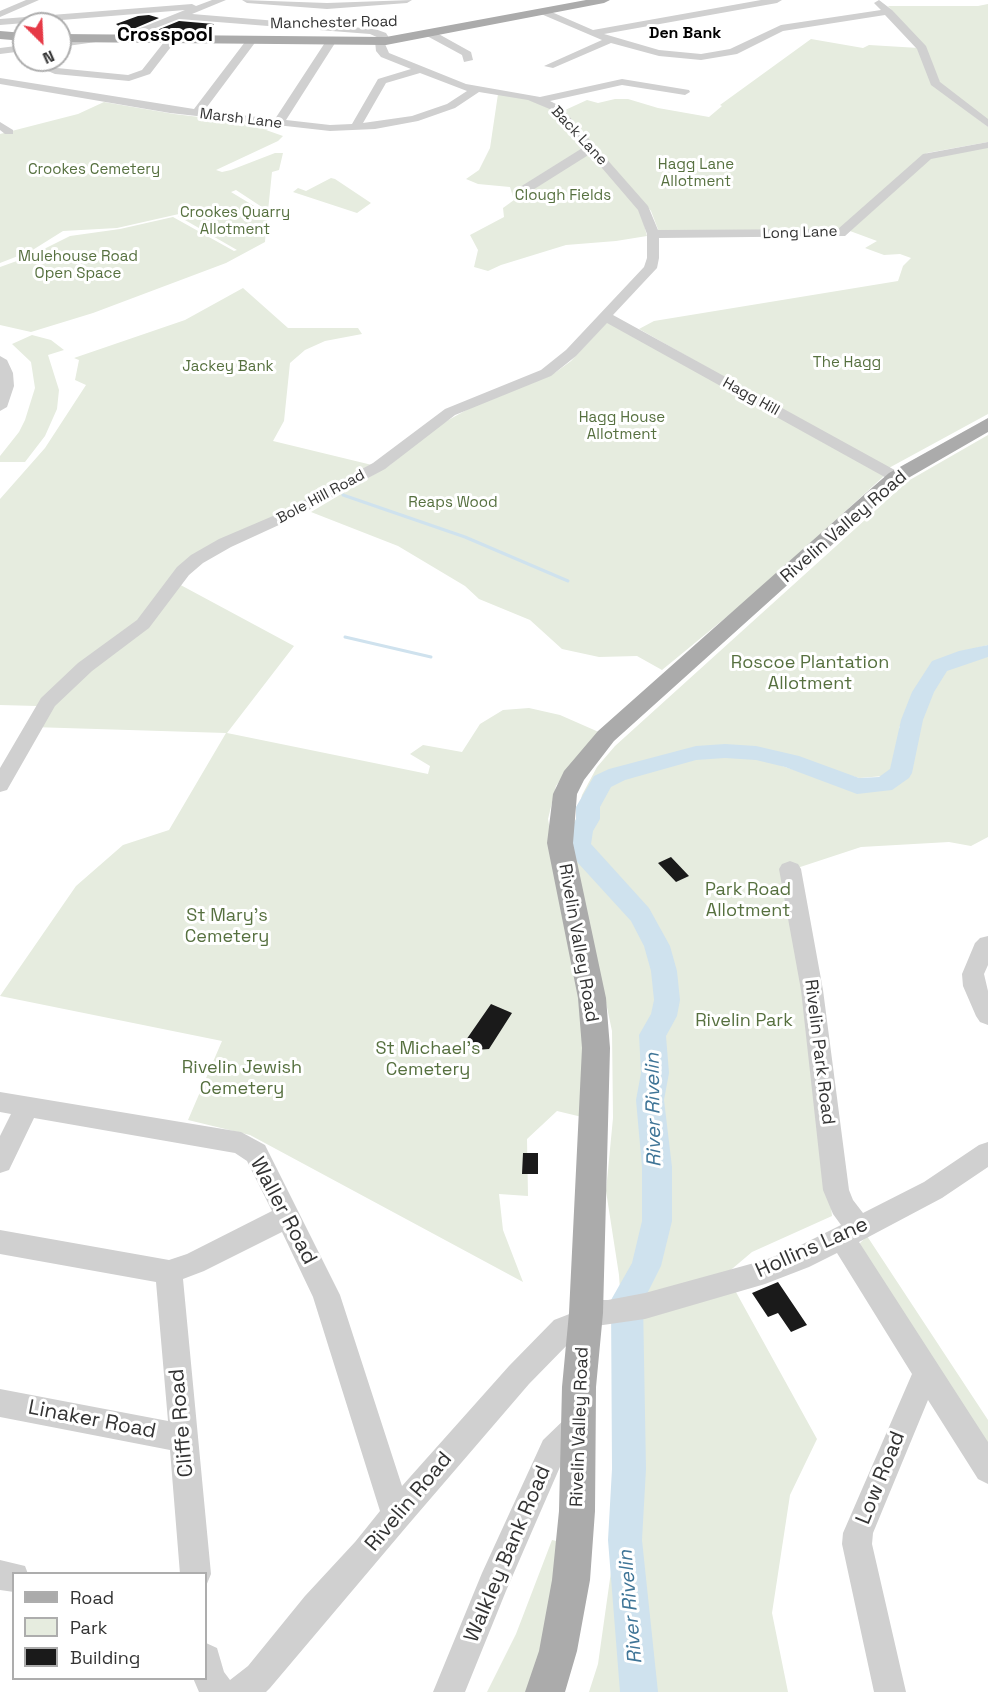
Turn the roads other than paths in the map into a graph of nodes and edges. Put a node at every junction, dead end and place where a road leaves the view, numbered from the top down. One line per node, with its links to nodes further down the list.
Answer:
1 (34, 0): 11 (street)
2 (221, 0): 8 (street)
3 (247, 0): 4 (street)
4 (407, 0)
5 (604, 0): 9 (main road, Manchester Road)
6 (777, 0): 15 (street)
7 (877, 0): 10 (street)
8 (199, 7): 12 (street); 13 (street)
9 (544, 12): 14 (main road, Manchester Road); 15 (street)
10 (889, 12): 22 (street); 35 (street)
11 (0, 14)
12 (177, 16): 17 (street); 23 (street)
13 (0, 22)
14 (431, 33): 23 (main road, Manchester Road); 25 (street)
15 (590, 33): 22 (street)
16 (72, 39): 19 (main road, Manchester Road)
17 (118, 39): 18 (main road, Manchester Road); 19 (main road, Manchester Road)
18 (172, 39): 20 (main road, Manchester Road); 28 (street)
19 (81, 40): 24 (street)
20 (252, 40): 21 (main road, Manchester Road); 33 (street)
21 (332, 40): 23 (main road, Manchester Road); 34 (street)
22 (609, 40): 26 (street)
23 (383, 41): 27 (street)
24 (72, 42)
25 (468, 60)
26 (549, 66)
27 (422, 69): 30 (street); 36 (street)
28 (66, 72)
29 (0, 81): 33 (street, Marsh Lane)
30 (477, 89): 32 (street); 36 (street, Marsh Lane)
31 (685, 92): 32 (street)
32 (542, 100): 38 (street, Back Lane)
33 (196, 113): 34 (street, Marsh Lane)
34 (278, 123): 36 (street, Marsh Lane)
35 (988, 124)
36 (355, 128)
37 (988, 145): 40 (street, Long Lane)
38 (591, 148): 39 (street); 40 (street, Back Lane)
39 (524, 190)
40 (653, 234): 41 (street, Bole Hill Road)
41 (606, 317): 45 (street, Hagg Hill); 46 (street, Bole Hill Road)
42 (0, 360): 43 (street)
43 (0, 407)
44 (988, 424): 45 (main road, Rivelin Valley Road)
45 (896, 477): 58 (main road, Rivelin Valley Road)
46 (0, 785)
47 (790, 869): 55 (street, Rivelin Park Road)
48 (988, 944): 49 (street)
49 (988, 1016)
50 (0, 1102): 51 (street, Waller Road)
51 (27, 1106): 53 (street); 54 (street, Waller Road)
52 (988, 1153): 55 (street, Hollins Lane)
53 (0, 1162)
54 (288, 1215): 57 (street); 64 (street, Waller Road)
55 (850, 1233): 58 (street, Hollins Lane); 59 (street, Rivelin Park Road)
56 (0, 1242): 57 (street)
57 (169, 1272): 62 (street, Cliffe Road)
58 (592, 1316): 61 (main road, Rivelin Valley Road); 64 (street, Rivelin Road)
59 (927, 1373): 63 (street, Rivelin Park Road); 71 (street, Low Road)
60 (0, 1403): 62 (street, Linaker Road)
61 (580, 1424): 69 (street, Walkley Bank Road); 70 (main road, Rivelin Valley Road)
62 (184, 1438): 65 (street, Cliffe Road)
63 (988, 1469)
64 (396, 1515): 68 (street, Rivelin Road)
65 (196, 1572)
66 (207, 1665): 67 (street)
67 (219, 1692)
68 (241, 1692)
69 (449, 1692)
70 (545, 1692)
71 (890, 1692)

